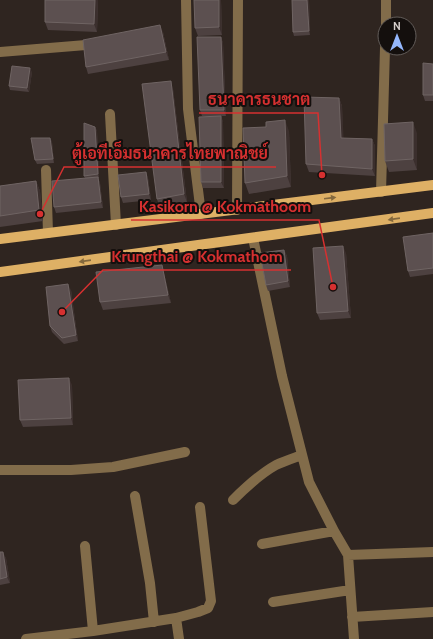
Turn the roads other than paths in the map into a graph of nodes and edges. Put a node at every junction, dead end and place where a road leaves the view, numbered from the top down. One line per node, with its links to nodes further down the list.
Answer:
1 (186, 0): 14 (street)
2 (238, 0): 12 (street)
3 (386, 0): 4 (street)
4 (386, 16)
5 (86, 45): 6 (street)
6 (0, 52)
7 (385, 56): 11 (street)
8 (110, 114): 15 (street)
9 (46, 170): 16 (street)
10 (433, 185): 11 (main road)
11 (381, 192): 12 (main road, one-way to 11)
12 (237, 210): 14 (main road)
13 (433, 213): 17 (main road, one-way to 17)
14 (201, 214): 15 (main road)
15 (116, 225): 16 (main road)
16 (48, 233): 18 (main road)
17 (253, 238): 19 (main road, one-way to 19); 21 (street)
18 (0, 239)
19 (0, 272)
20 (185, 452): 22 (street)
21 (302, 455): 24 (street); 26 (street)
22 (0, 470)
23 (135, 496): 36 (street)
24 (233, 500)
25 (200, 507): 35 (street)
26 (334, 531): 27 (street); 30 (street)
27 (262, 544)
28 (85, 546): 37 (street)
29 (433, 552): 30 (street)
30 (348, 555): 31 (street)
31 (350, 590): 32 (street); 34 (street)
32 (273, 602)
33 (433, 612): 34 (street)
34 (352, 617): 40 (street)
35 (176, 618): 36 (street); 39 (street)
36 (154, 622): 37 (street)
37 (93, 631): 38 (street)
38 (26, 639)
39 (179, 639)
40 (354, 639)

